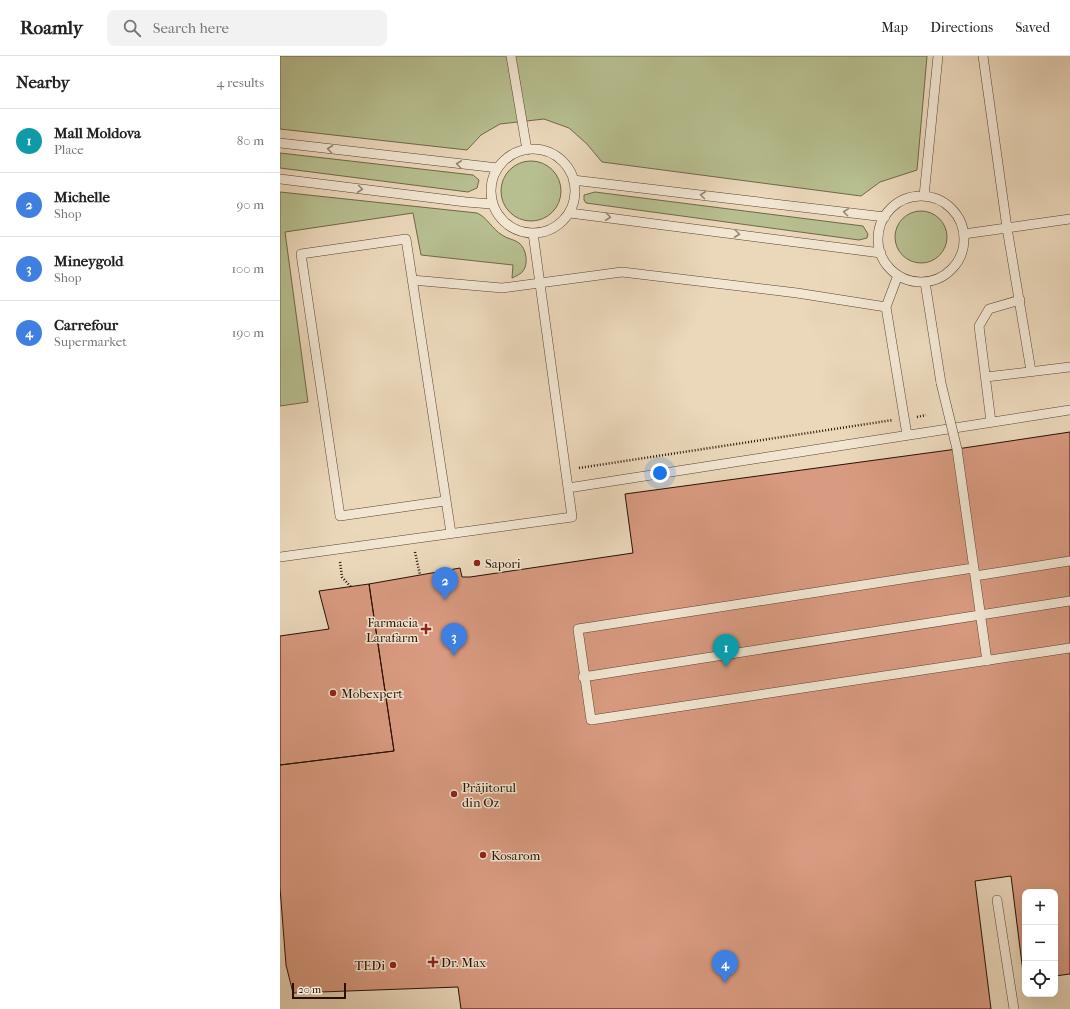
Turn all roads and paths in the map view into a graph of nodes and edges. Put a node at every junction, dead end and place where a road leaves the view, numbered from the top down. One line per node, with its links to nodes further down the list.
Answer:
1 (511, 56): 5 (lane)
2 (938, 56): 9 (lane)
3 (983, 56): 14 (lane)
4 (280, 143): 6 (lane, one-way to 4)
5 (527, 150): 6 (lane); 8 (lane)
6 (498, 168): 10 (lane)
7 (280, 179): 10 (lane, one-way to 10)
8 (574, 180): 11 (lane); 12 (lane, one-way to 8)
9 (924, 196): 12 (lane); 16 (lane)
10 (492, 204): 15 (lane)
11 (570, 212): 15 (lane); 17 (lane, one-way to 17)
12 (885, 217): 17 (lane)
13 (1070, 219): 14 (lane)
14 (1007, 228): 16 (lane); 22 (lane)
15 (533, 234): 21 (lane)
16 (964, 234): 20 (lane)
17 (881, 253): 18 (lane)
18 (898, 275): 20 (lane); 23 (lane)
19 (412, 280): 21 (lane); 31 (lane); 31 (lane)
20 (925, 282): 35 (lane, bridge)
21 (540, 284): 23 (lane); 30 (lane)
22 (1020, 300): 25 (lane); 26 (lane)
23 (886, 307): 29 (lane)
24 (1070, 367): 25 (lane)
25 (1031, 371): 26 (lane)
26 (986, 377): 28 (lane)
27 (1070, 410): 28 (lane)
28 (991, 422): 29 (lane)
29 (907, 435): 30 (lane)
30 (568, 488): 32 (lane)
31 (446, 502): 32 (lane)
32 (451, 533): 33 (lane)
33 (280, 558)
34 (1070, 561): 35 (lane)
35 (974, 572): 37 (lane); 40 (lane)
36 (1070, 601): 37 (lane)
37 (979, 616): 39 (lane); 40 (lane)
38 (1070, 648): 39 (lane)
39 (987, 661): 40 (lane)
40 (584, 677)
41 (997, 900): 42 (lane)
42 (1014, 1009)

